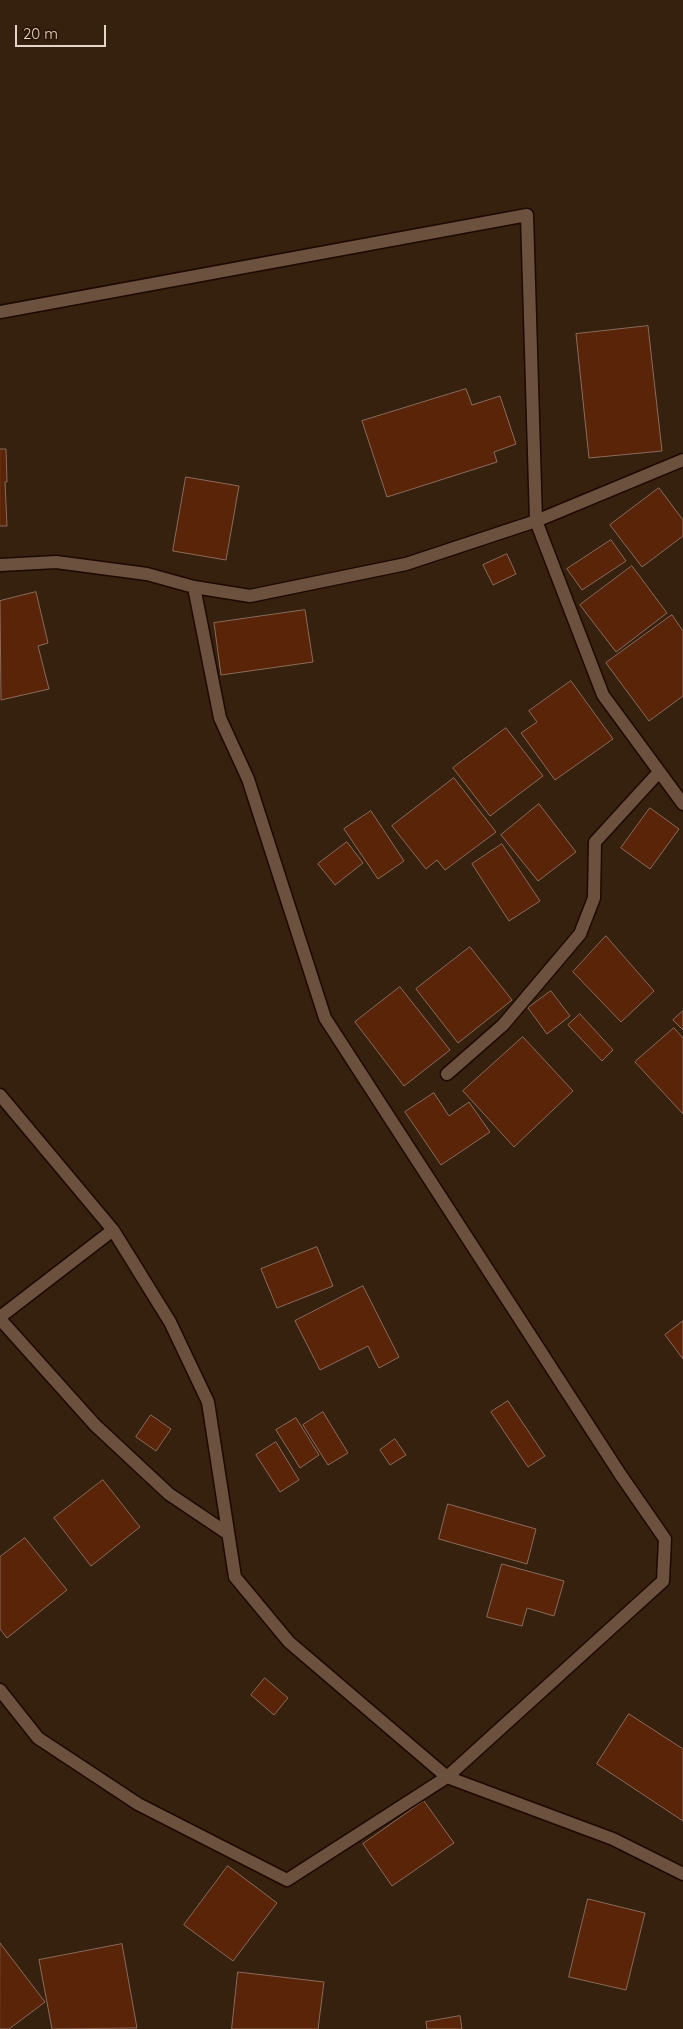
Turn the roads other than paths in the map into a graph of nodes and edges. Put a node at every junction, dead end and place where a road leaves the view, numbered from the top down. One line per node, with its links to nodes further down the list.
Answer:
1 (0, 312): 3 (street)
2 (683, 460): 3 (street)
3 (536, 521): 5 (street); 6 (street)
4 (0, 565): 5 (street)
5 (194, 587): 14 (street)
6 (659, 772): 7 (street); 8 (street)
7 (683, 804)
8 (447, 1074)
9 (0, 1095): 10 (street)
10 (113, 1230): 11 (street); 12 (street)
11 (0, 1318): 12 (street)
12 (227, 1533): 14 (street)
13 (0, 1690): 14 (street)
14 (447, 1776): 15 (street)
15 (683, 1874)

